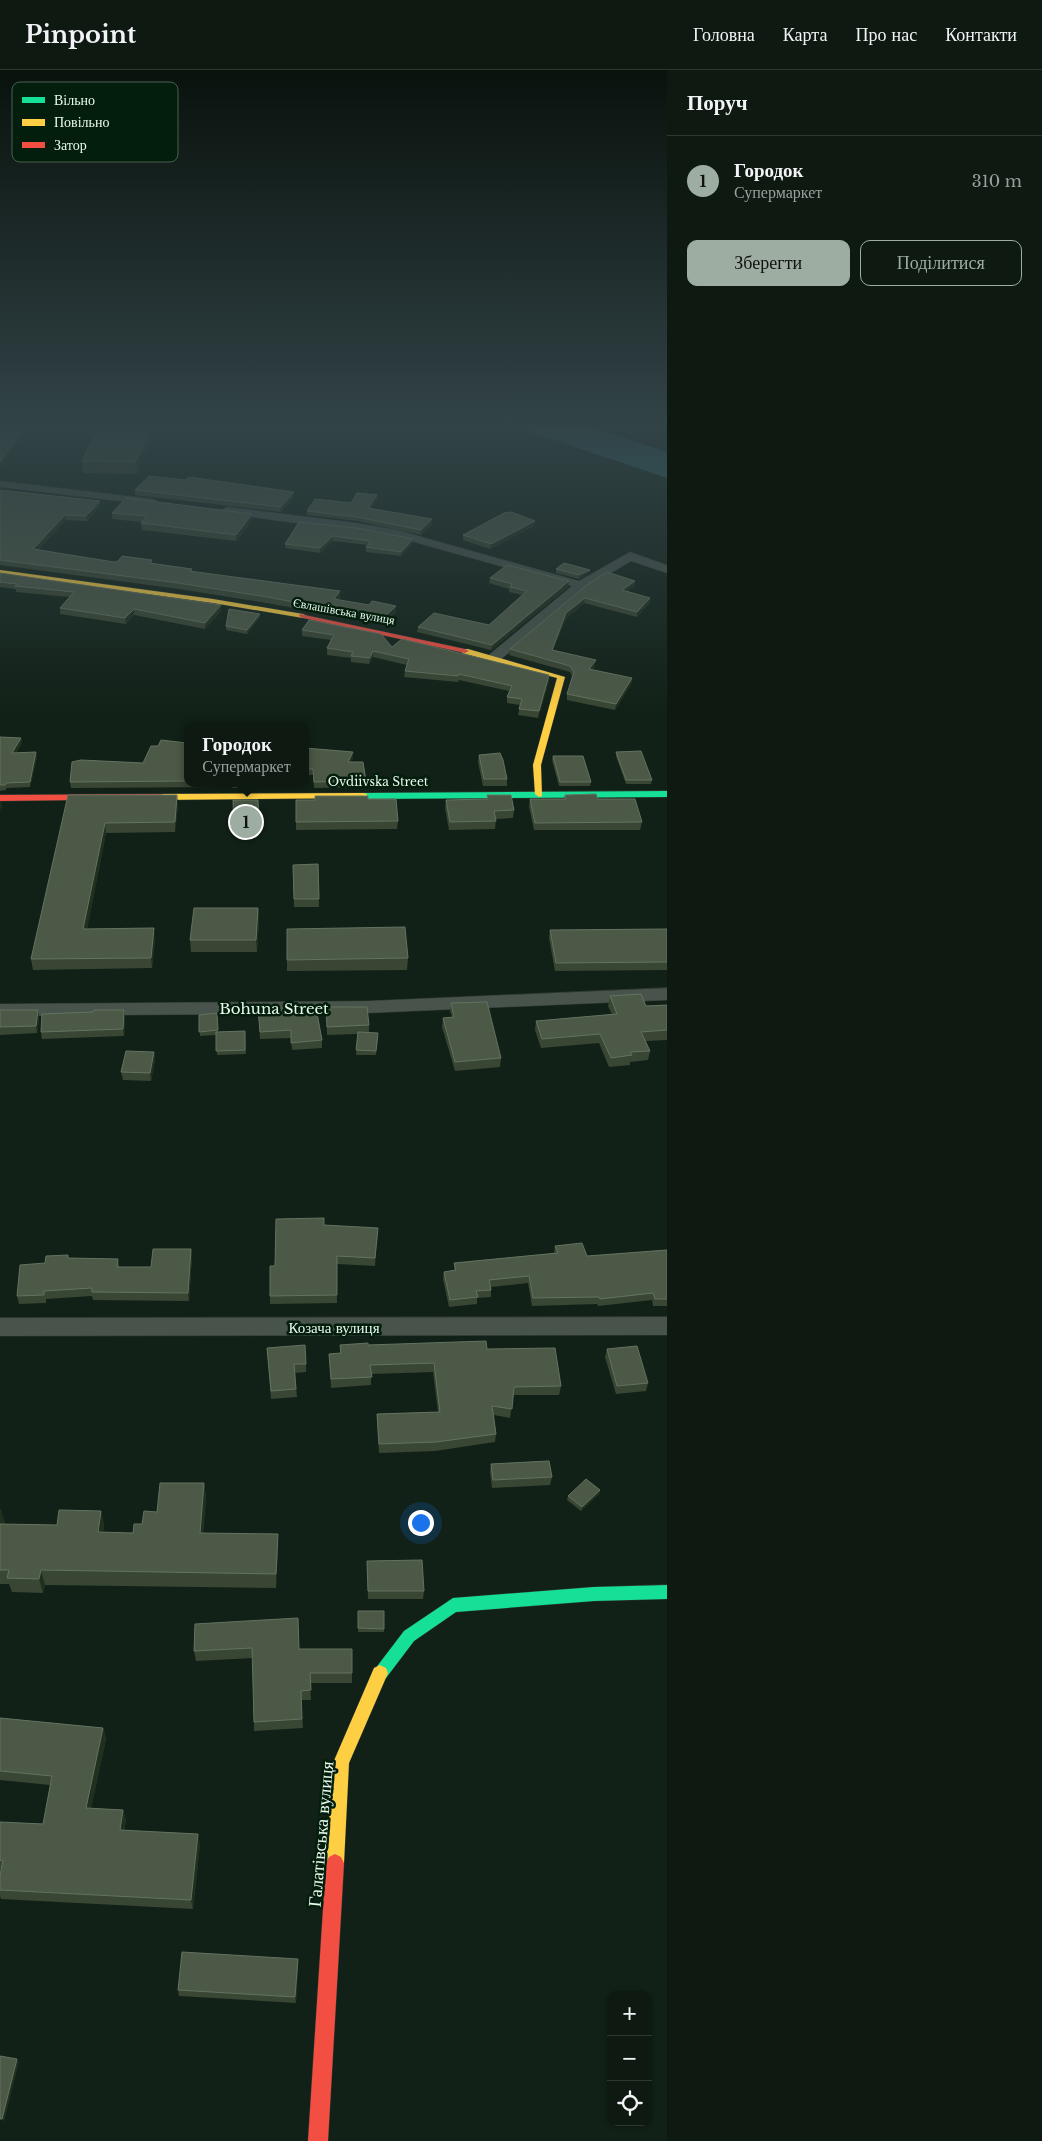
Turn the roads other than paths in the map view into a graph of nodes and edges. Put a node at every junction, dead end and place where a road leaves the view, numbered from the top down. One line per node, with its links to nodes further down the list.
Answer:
1 (304, 521): 4 (street)
2 (667, 569): 4 (street)
3 (0, 572): 5 (street, Євлашівська вулиця)
4 (581, 584): 5 (street)
5 (495, 657): 6 (street, Євлашівська вулиця)
6 (539, 794): 7 (street, Ovdiivska Street); 8 (street, Ovdiivska Street)
7 (667, 794)
8 (0, 798)
9 (667, 994): 10 (street, Bohuna Street)
10 (0, 1010)
11 (667, 1326): 12 (street, Козача вулиця)
12 (0, 1327)
13 (667, 1592): 14 (street, Галатівська вулиця)
14 (318, 2141)

